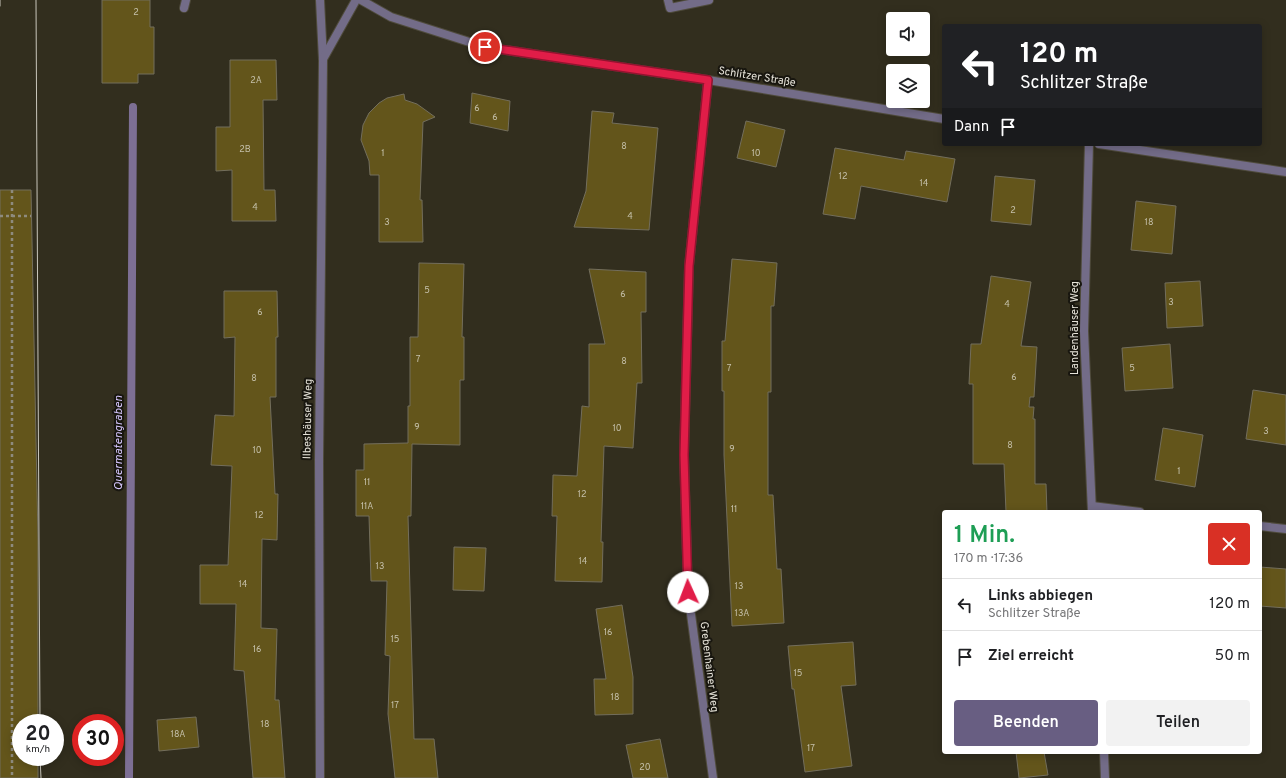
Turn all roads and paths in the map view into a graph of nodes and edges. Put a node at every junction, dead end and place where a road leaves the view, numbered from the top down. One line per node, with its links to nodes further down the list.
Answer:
1 (320, 0): 6 (street, Ilbeshäuser Weg)
2 (356, 0): 6 (street, Ilbeshäuser Weg)
3 (361, 0): 7 (street, Schlitzer Straße)
4 (668, 0): 5 (street)
5 (709, 0)
6 (323, 60): 22 (street, Ilbeshäuser Weg)
7 (708, 80): 8 (street, Schlitzer Straße); 23 (street, Grebenhainer Weg)
8 (942, 119)
9 (1089, 146): 16 (street, Landenhäuser Weg)
10 (1112, 146): 11 (street)
11 (1286, 172)
12 (12, 190): 14 (path)
13 (0, 216): 14 (path)
14 (11, 216): 15 (path); 21 (path)
15 (31, 216)
16 (1092, 509): 17 (street)
17 (1108, 510)
18 (1262, 526): 19 (street)
19 (1286, 529)
20 (1104, 754): 24 (street)
21 (12, 778)
22 (320, 778)
23 (713, 778)
24 (1105, 778)

